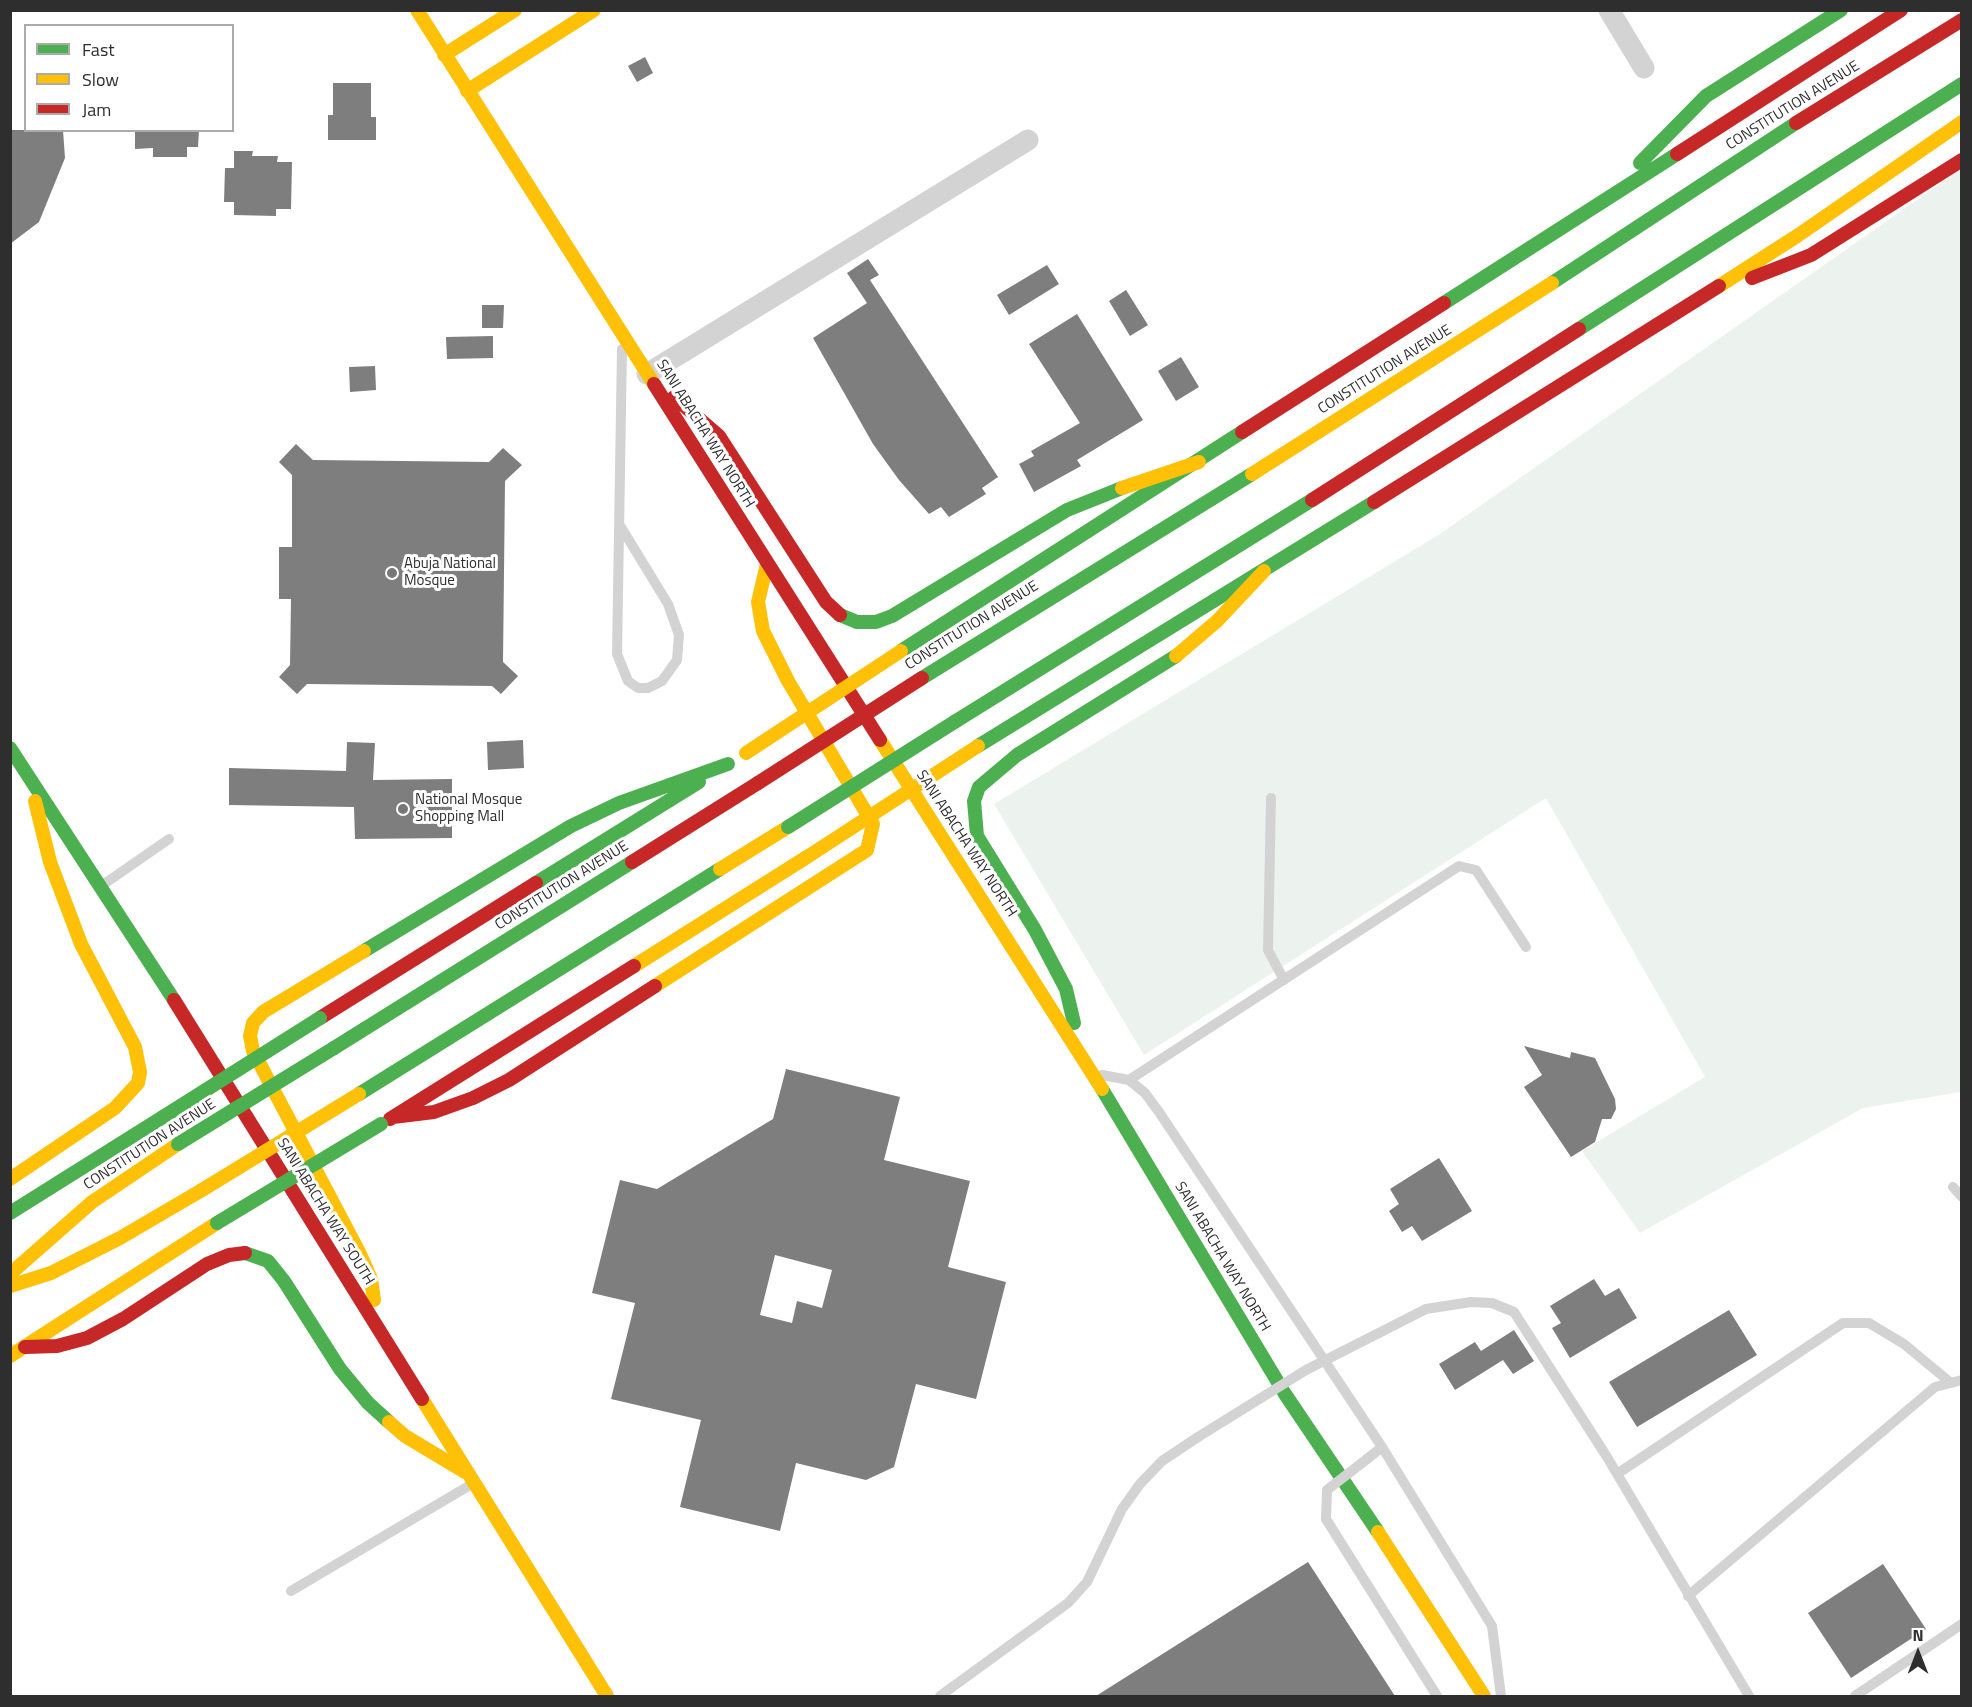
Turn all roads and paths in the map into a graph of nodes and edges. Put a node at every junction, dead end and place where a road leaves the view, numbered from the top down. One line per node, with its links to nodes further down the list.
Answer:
1 (417, 10): 8 (main road, SANI ABACHA WAY NORTH)
2 (515, 10): 8 (main road)
3 (594, 10): 11 (main road)
4 (1609, 10): 9 (street)
5 (1841, 10): 15 (main road)
6 (1901, 10): 15 (main road, CONSTITUTION AVENUE)
7 (1962, 20): 39 (main road, CONSTITUTION AVENUE, bridge)
8 (444, 55): 11 (main road, SANI ABACHA WAY NORTH)
9 (1644, 68)
10 (1962, 84): 40 (main road, bridge)
11 (467, 91): 17 (main road, SANI ABACHA WAY NORTH)
12 (1962, 122): 16 (main road)
13 (1028, 140): 18 (street)
14 (1962, 160): 16 (main road)
15 (1602, 201): 19 (main road, CONSTITUTION AVENUE)
16 (1706, 294): 22 (main road)
17 (622, 334): 18 (main road, SANI ABACHA WAY NORTH); 20 (lane)
18 (647, 374): 19 (main road); 21 (main road, SANI ABACHA WAY NORTH)
19 (1199, 462): 24 (main road, CONSTITUTION AVENUE, bridge)
20 (621, 527): 20 (lane)
21 (768, 564): 31 (main road, SANI ABACHA WAY NORTH); 34 (main road)
22 (1264, 571): 31 (main road); 34 (main road, bridge)
23 (10, 748): 25 (main road, SANI ABACHA WAY SOUTH)
24 (728, 764): 38 (main road, CONSTITUTION AVENUE, bridge); 41 (main road)
25 (29, 776): 28 (main road, SANI ABACHA WAY SOUTH); 35 (main road)
26 (1271, 798): 30 (lane)
27 (169, 839): 28 (lane)
28 (101, 886): 41 (main road, SANI ABACHA WAY SOUTH)
29 (1526, 947): 30 (lane)
30 (1284, 980): 33 (lane)
31 (1079, 1050): 32 (main road, SANI ABACHA WAY NORTH)
32 (1093, 1074): 33 (lane); 56 (main road, SANI ABACHA WAY NORTH)
33 (1129, 1080): 44 (lane)
34 (387, 1120): 42 (main road, bridge)
35 (10, 1179)
36 (1953, 1187): 37 (lane)
37 (1962, 1197)
38 (10, 1213)
39 (10, 1274)
40 (10, 1286)
41 (376, 1324): 48 (main road, SANI ABACHA WAY SOUTH)
42 (25, 1347): 43 (main road); 48 (main road)
43 (10, 1356)
44 (1324, 1359): 46 (lane); 47 (lane); 54 (lane, bridge)
45 (1956, 1382): 47 (lane); 50 (lane)
46 (1382, 1447): 55 (lane, bridge); 57 (lane)
47 (1617, 1474): 50 (lane)
48 (473, 1479): 49 (lane); 53 (main road, SANI ABACHA WAY SOUTH)
49 (291, 1591)
50 (1688, 1596): 58 (lane)
51 (1958, 1626): 52 (lane); 59 (lane)
52 (1962, 1639)
53 (608, 1696)
54 (940, 1696)
55 (1437, 1696)
56 (1484, 1696)
57 (1501, 1696)
58 (1749, 1696)
59 (1855, 1696)

